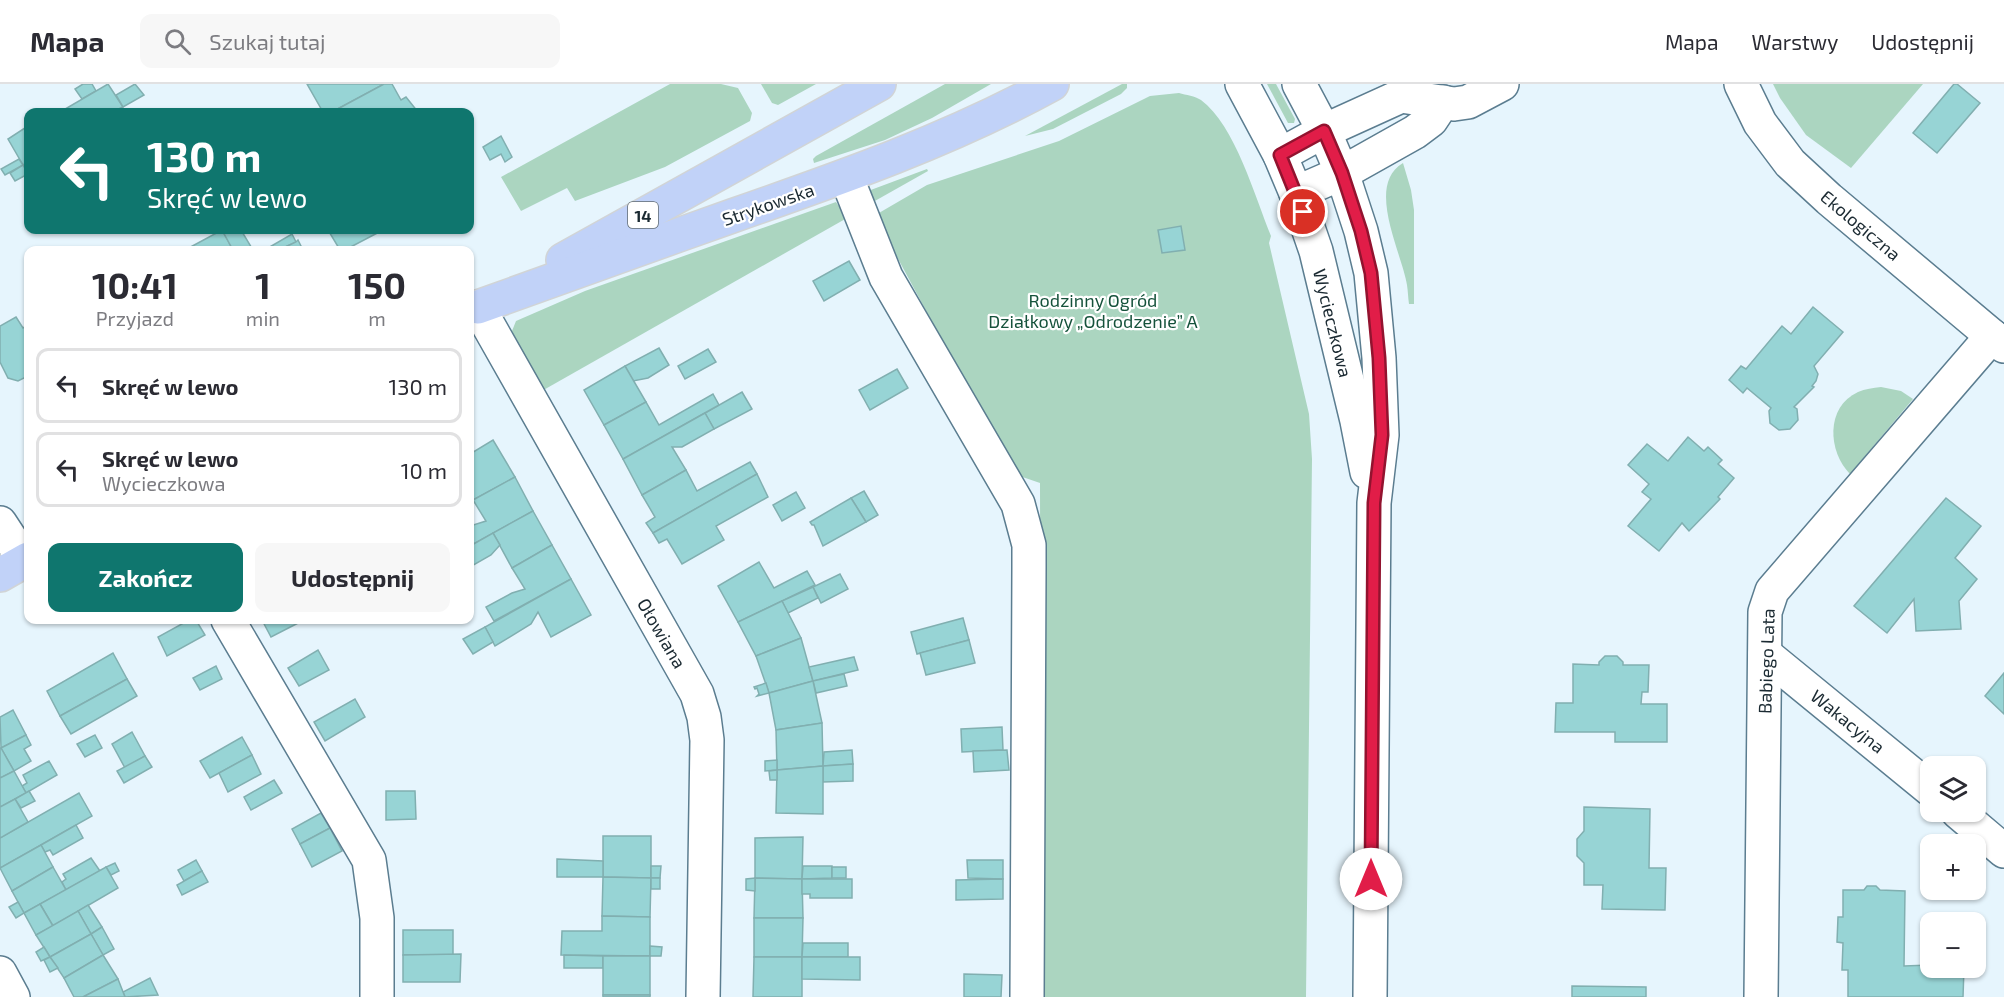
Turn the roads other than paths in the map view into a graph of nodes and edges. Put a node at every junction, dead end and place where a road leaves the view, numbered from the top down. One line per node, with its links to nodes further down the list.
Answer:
1 (879, 84): 13 (main road, 14)
2 (1052, 84): 11 (main road, Strykowska / 14)
3 (1242, 84): 9 (street, Wycieczkowa)
4 (1299, 84): 8 (street, Wycieczkowa)
5 (1502, 84): 7 (street)
6 (1741, 84): 14 (street, Ekologiczna)
7 (1439, 93): 8 (street); 10 (street)
8 (1324, 131): 9 (street); 10 (street, Wycieczkowa)
9 (1280, 155): 12 (street, Wycieczkowa)
10 (1342, 173): 12 (street); 15 (street, Wycieczkowa)
11 (846, 176): 13 (main road, Strykowska / 14); 27 (street)
12 (1296, 192): 15 (street, Wycieczkowa)
13 (474, 309): 26 (street, Ołowiana)
14 (1998, 341): 19 (street, Babiego Lata)
15 (1374, 503): 28 (street, Wycieczkowa)
16 (0, 524): 17 (street)
17 (18, 565)
18 (230, 624): 25 (street)
19 (1765, 654): 20 (street, Wakacyjna); 29 (street, Babiego Lata)
20 (1920, 781)
21 (1970, 822): 22 (street)
22 (2004, 851)
23 (0, 973): 24 (street)
24 (13, 997)
25 (377, 997)
26 (703, 997)
27 (1028, 997)
28 (1370, 997)
29 (1761, 997)

